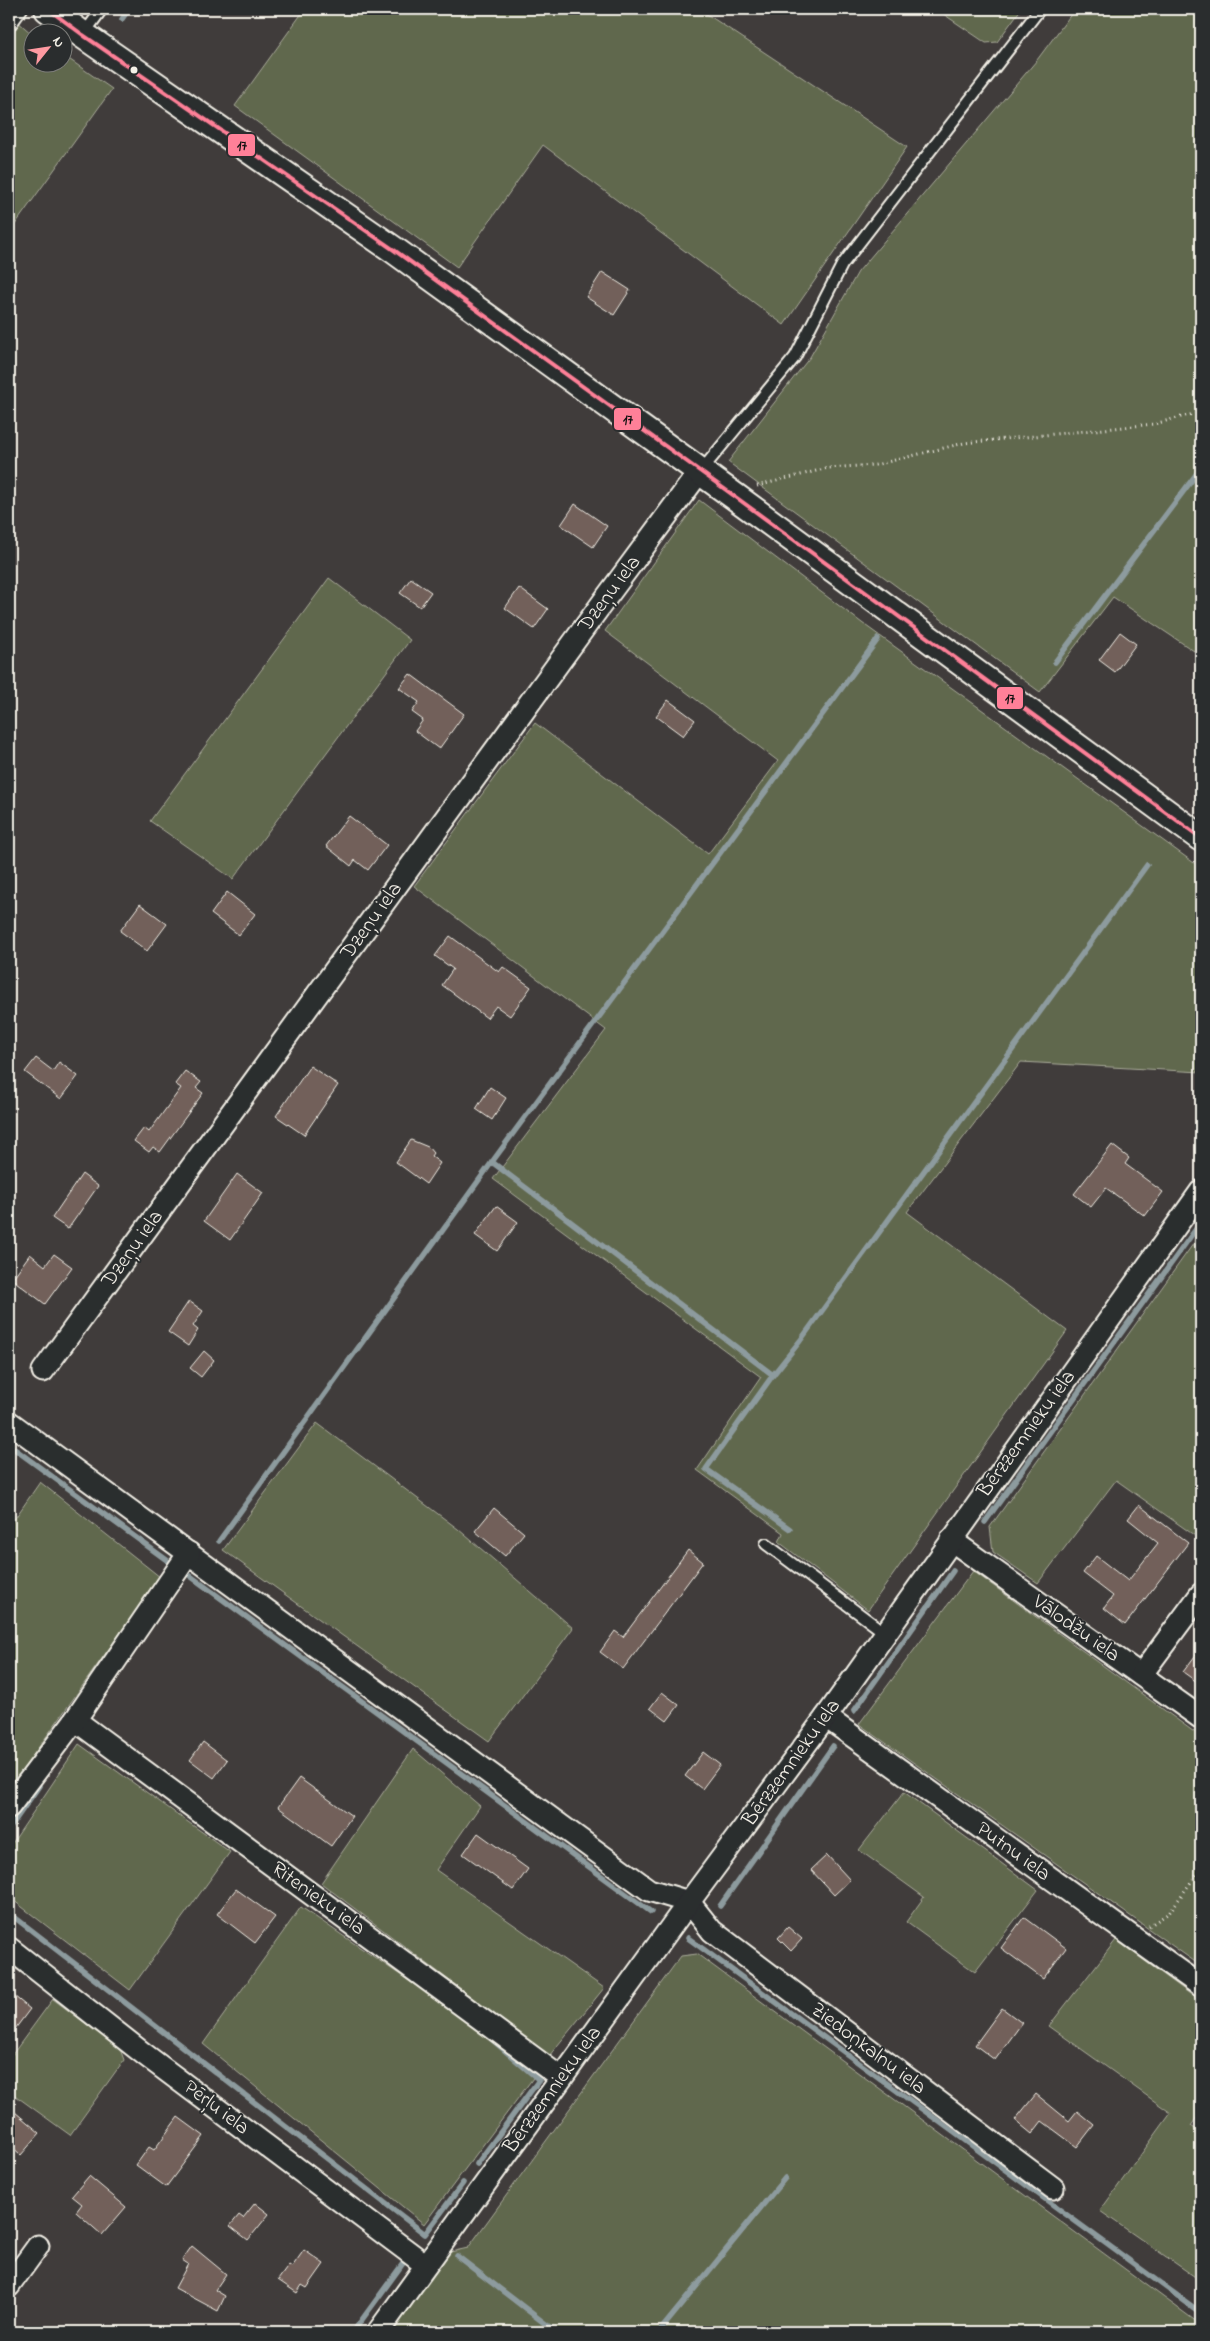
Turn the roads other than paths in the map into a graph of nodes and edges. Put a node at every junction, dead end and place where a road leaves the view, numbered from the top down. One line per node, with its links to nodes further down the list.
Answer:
1 (22, 9): 5 (lane)
2 (48, 9): 6 (street)
3 (102, 9): 6 (lane)
4 (1040, 9): 7 (lane)
5 (9, 27)
6 (83, 36): 7 (street)
7 (700, 471): 8 (street); 10 (street, Dzeņu iela)
8 (1201, 838)
9 (1201, 1191): 12 (street, Bērzzemnieku iela)
10 (43, 1371)
11 (9, 1422): 14 (street)
12 (951, 1540): 16 (street, Bērzzemnieku iela); 17 (street, Vālodžu iela)
13 (766, 1544): 16 (lane)
14 (189, 1553): 20 (street); 22 (street)
15 (1201, 1594): 17 (street)
16 (885, 1633): 18 (street, Bērzzemnieku iela)
17 (1141, 1675): 19 (street, Vālodžu iela)
18 (826, 1718): 22 (street, Bērzzemnieku iela); 24 (street, Putnu iela)
19 (1201, 1718)
20 (75, 1720): 21 (street); 25 (street, Ritenieku iela)
21 (9, 1807)
22 (689, 1902): 25 (street, Bērzzemnieku iela); 26 (street, Ziedoņkalnu iela)
23 (9, 1948): 28 (street, Pērļu iela)
24 (1201, 1986)
25 (561, 2078): 28 (street, Bērzzemnieku iela)
26 (1053, 2188)
27 (38, 2246): 29 (street)
28 (426, 2265): 30 (street, Bērzzemnieku iela)
29 (9, 2286)
30 (378, 2332)

